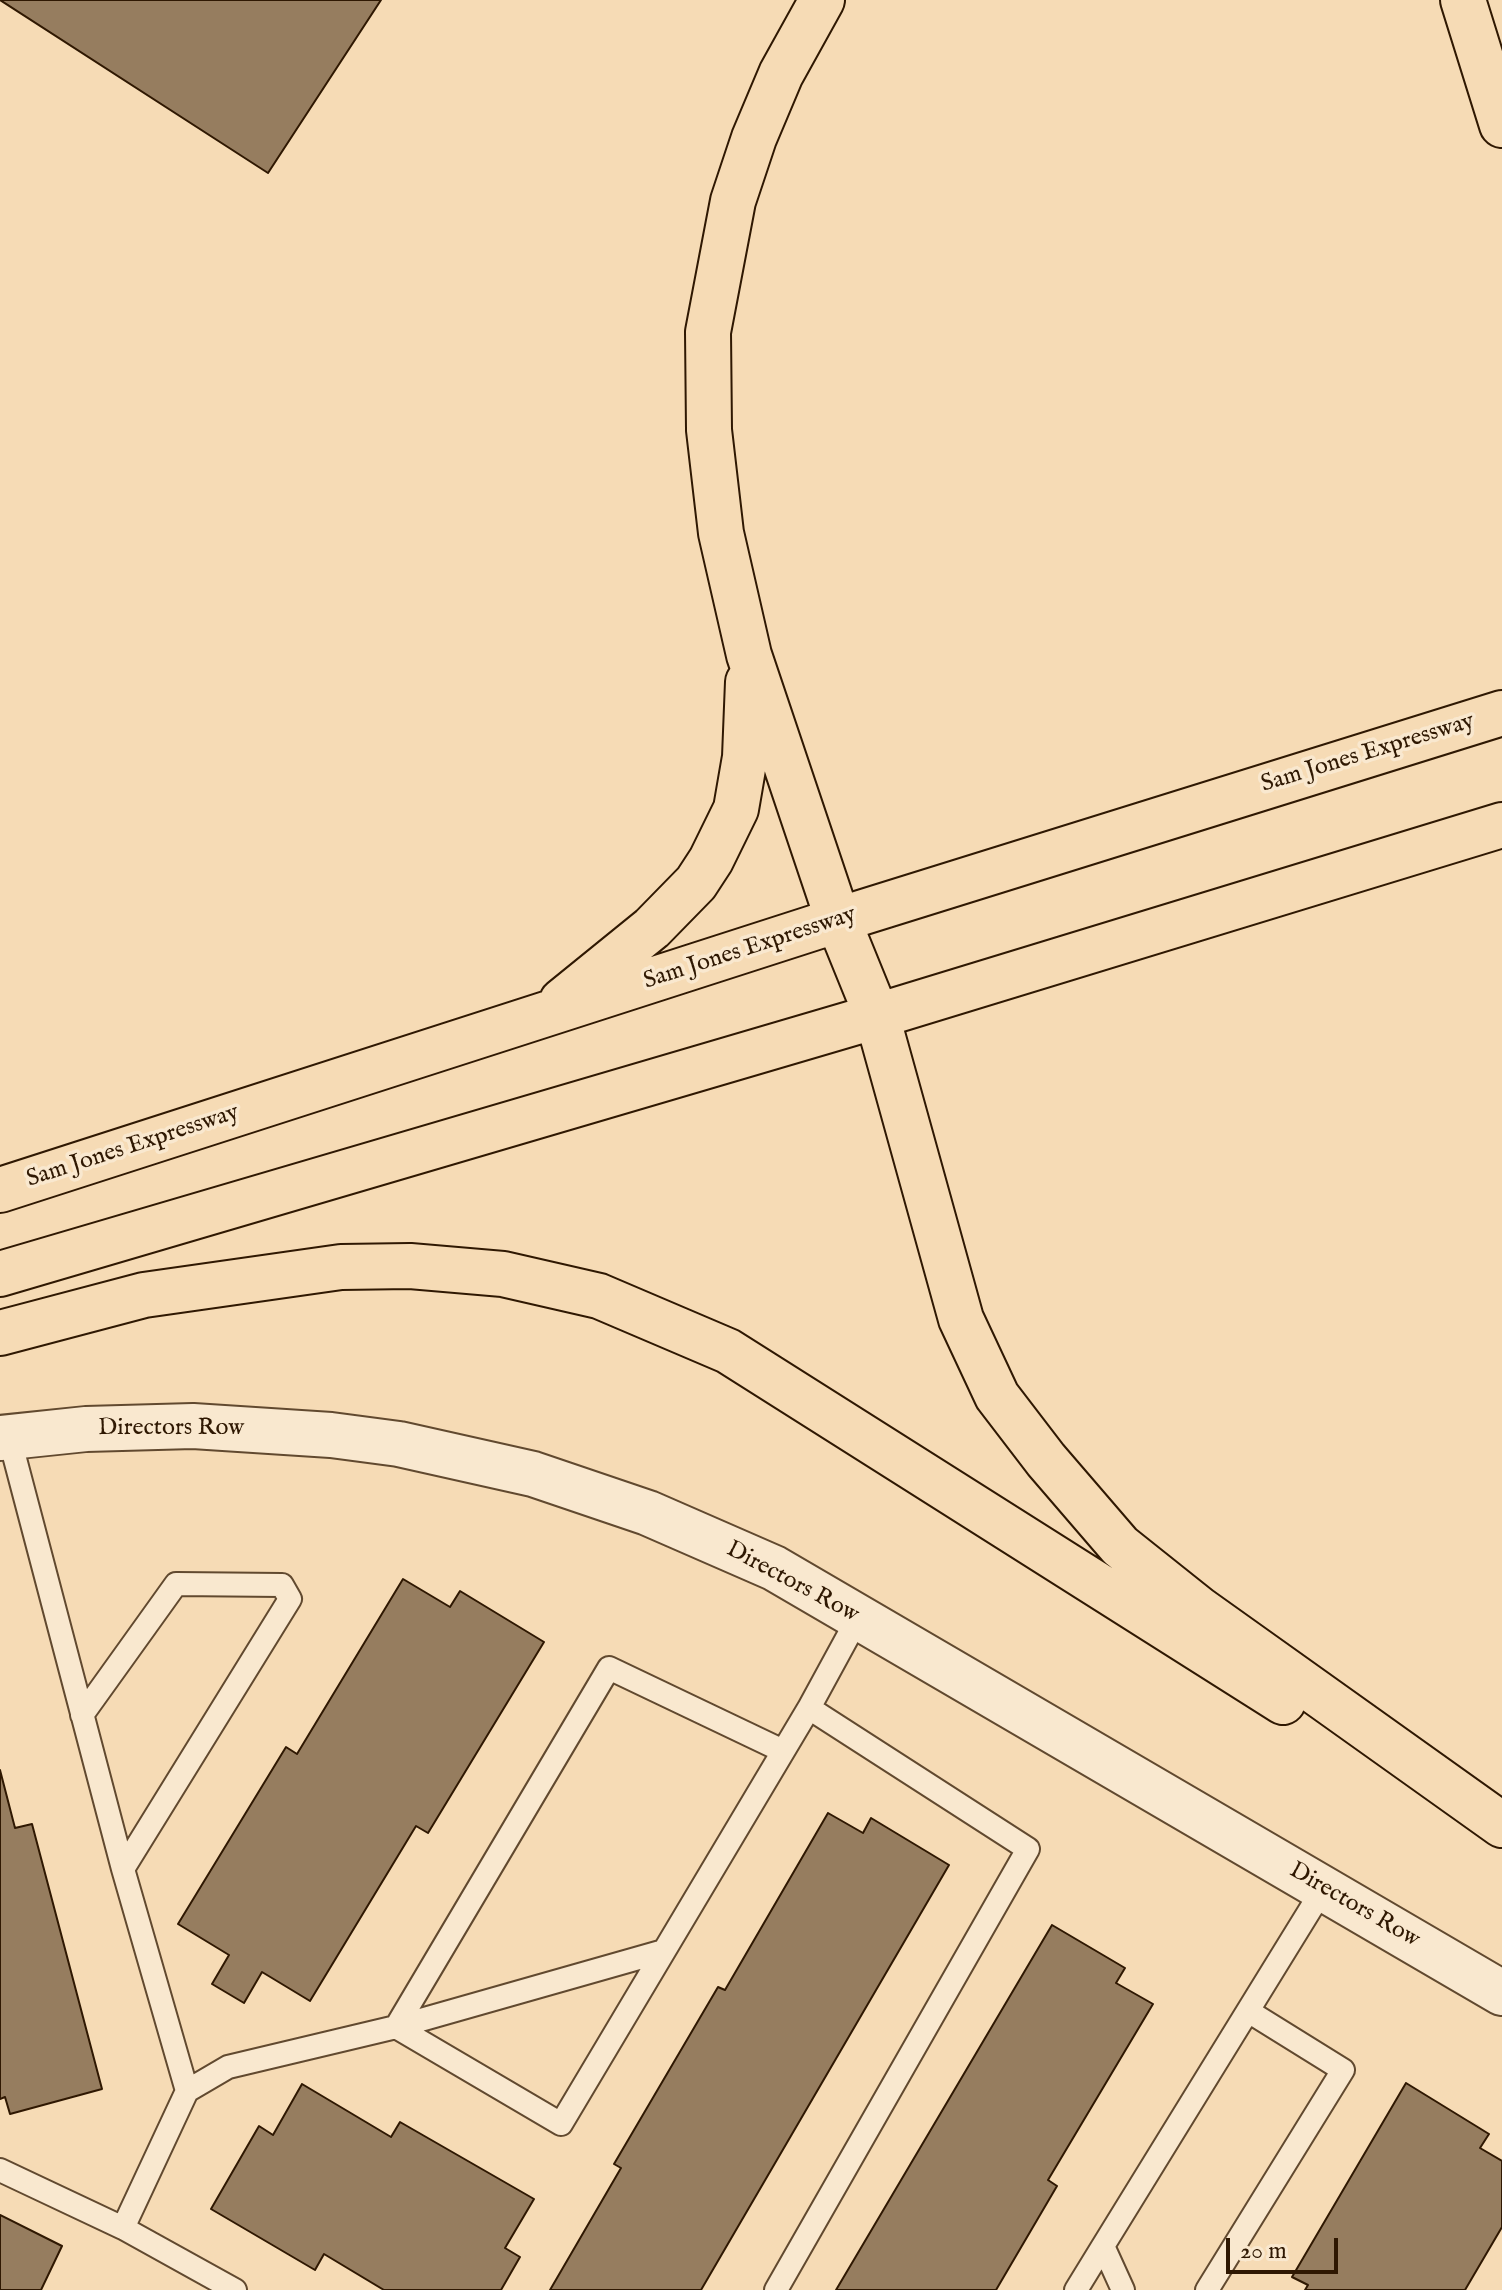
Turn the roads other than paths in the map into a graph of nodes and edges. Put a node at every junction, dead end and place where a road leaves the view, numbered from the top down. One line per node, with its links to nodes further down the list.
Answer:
1 (822, 0): 4 (main road)
2 (1463, 0): 3 (main road)
3 (1502, 125)
4 (749, 655): 7 (main road); 9 (main road)
5 (1502, 713): 7 (main road, Sam Jones Expressway)
6 (1502, 825): 8 (main road)
7 (838, 920): 8 (main road); 9 (main road, Sam Jones Expressway)
8 (877, 1016): 11 (main road); 18 (main road)
9 (542, 1017): 10 (main road, Sam Jones Expressway)
10 (0, 1190)
11 (0, 1274)
12 (0, 1333): 19 (main road)
13 (4, 1437): 14 (street, Directors Row); 16 (lane)
14 (858, 1618): 15 (lane); 21 (street, Directors Row)
15 (809, 1708): 17 (lane); 31 (lane)
16 (82, 1715): 20 (lane); 20 (lane)
17 (783, 1751): 22 (lane); 25 (lane)
18 (1502, 1825)
19 (1502, 1837)
20 (123, 1869): 26 (lane)
21 (1323, 1889): 23 (street, Directors Row); 24 (lane)
22 (660, 1952): 25 (lane); 25 (lane)
23 (1502, 1993)
24 (1248, 2011): 29 (lane); 34 (lane)
25 (396, 2027): 26 (lane)
26 (187, 2091): 28 (lane)
27 (0, 2170): 28 (lane)
28 (123, 2228): 30 (lane)
29 (1103, 2246): 32 (lane); 33 (lane)
30 (235, 2290)
31 (776, 2290)
32 (1076, 2290)
33 (1123, 2290)
34 (1207, 2290)

